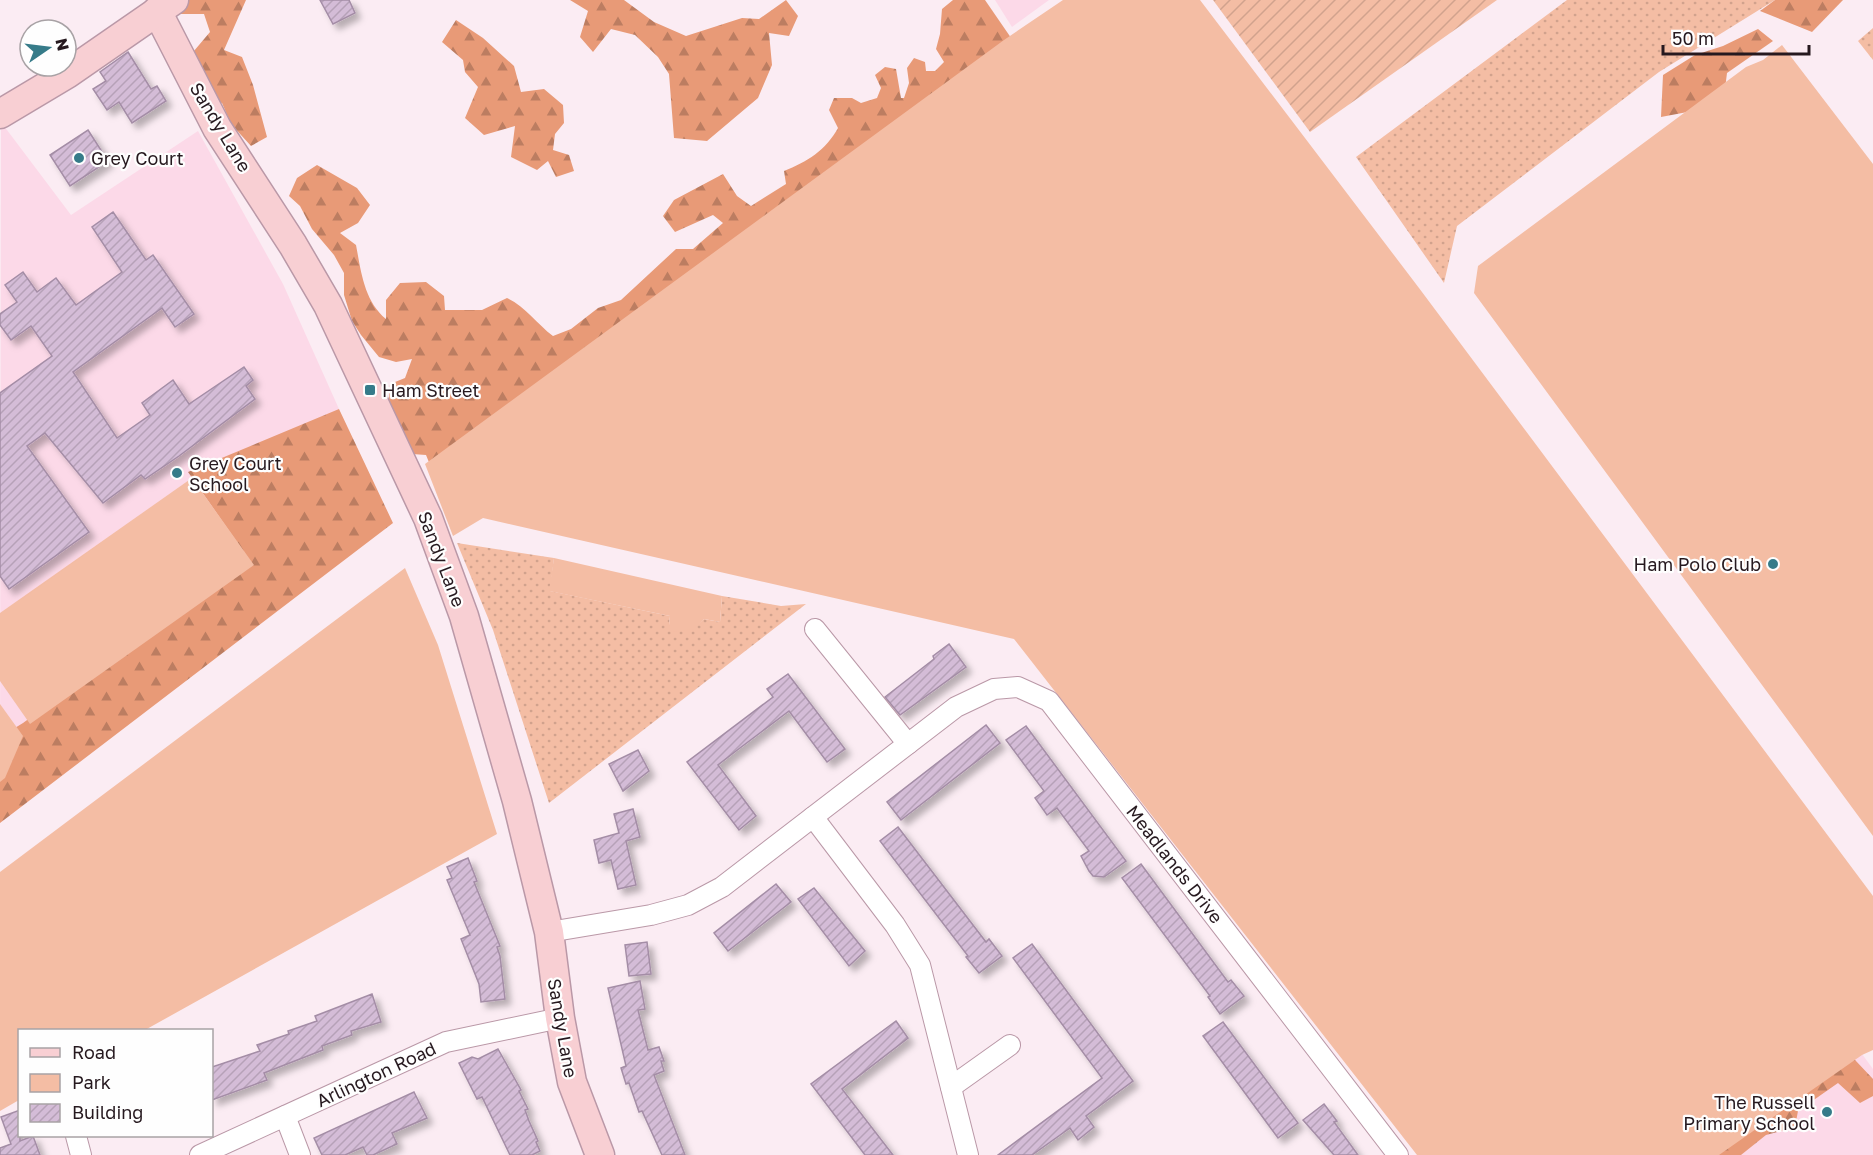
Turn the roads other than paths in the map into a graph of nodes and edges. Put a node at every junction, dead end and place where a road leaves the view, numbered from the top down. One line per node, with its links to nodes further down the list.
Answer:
1 (165, 6): 2 (street); 6 (street, Sandy Lane)
2 (0, 114)
3 (815, 629): 4 (street)
4 (908, 744): 5 (street, Meadlands Drive); 17 (street, Meadlands Drive)
5 (813, 817): 6 (street, Meadlands Drive); 9 (street)
6 (549, 932): 7 (street, Sandy Lane)
7 (560, 1018): 10 (street, Arlington Road); 15 (street, Sandy Lane)
8 (1010, 1045): 9 (street)
9 (951, 1087): 16 (street)
10 (285, 1116): 13 (street, Arlington Road); 14 (street)
11 (76, 1137): 12 (street)
12 (81, 1155)
13 (200, 1155)
14 (300, 1155)
15 (600, 1155)
16 (968, 1155)
17 (1398, 1155)

